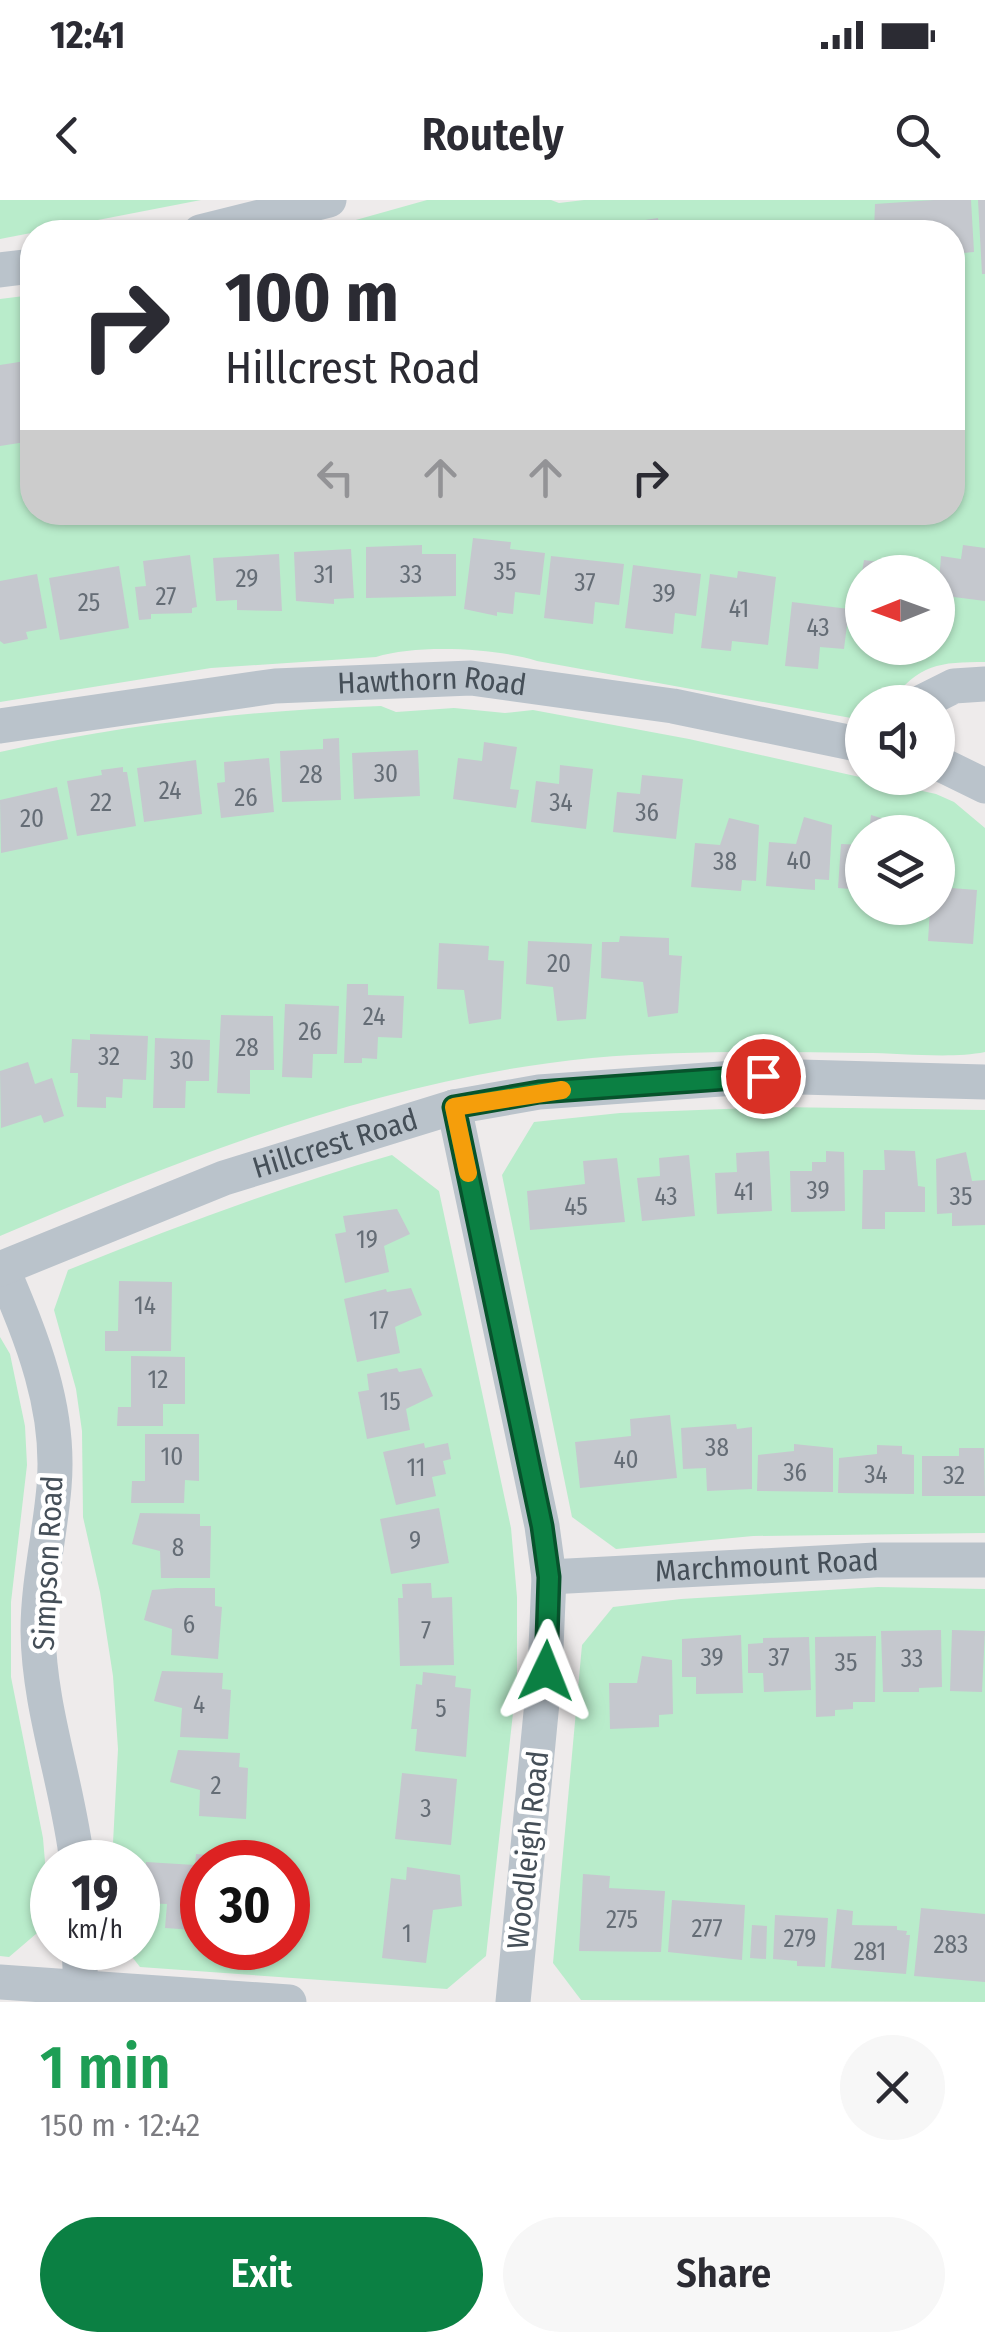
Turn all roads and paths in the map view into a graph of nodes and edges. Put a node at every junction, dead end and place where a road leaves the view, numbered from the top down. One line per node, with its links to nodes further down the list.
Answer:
1 (330, 200): 2 (street)
2 (249, 220)
3 (985, 684): 4 (street)
4 (955, 686)
5 (0, 726): 6 (street, Hawthorn Road)
6 (845, 741)
7 (955, 771): 8 (street)
8 (985, 786)
9 (985, 1082): 10 (street, Hillcrest Road)
10 (454, 1107): 11 (street, Hillcrest Road); 13 (street, Woodleigh Road)
11 (1, 1269): 14 (street, Simpson Road)
12 (985, 1560): 13 (street, Marchmount Road)
13 (549, 1577): 19 (street, Woodleigh Road)
14 (73, 1840)
15 (81, 1970): 17 (street)
16 (0, 1982): 17 (street)
17 (81, 1988): 18 (street)
18 (288, 2002)
19 (513, 2002)

